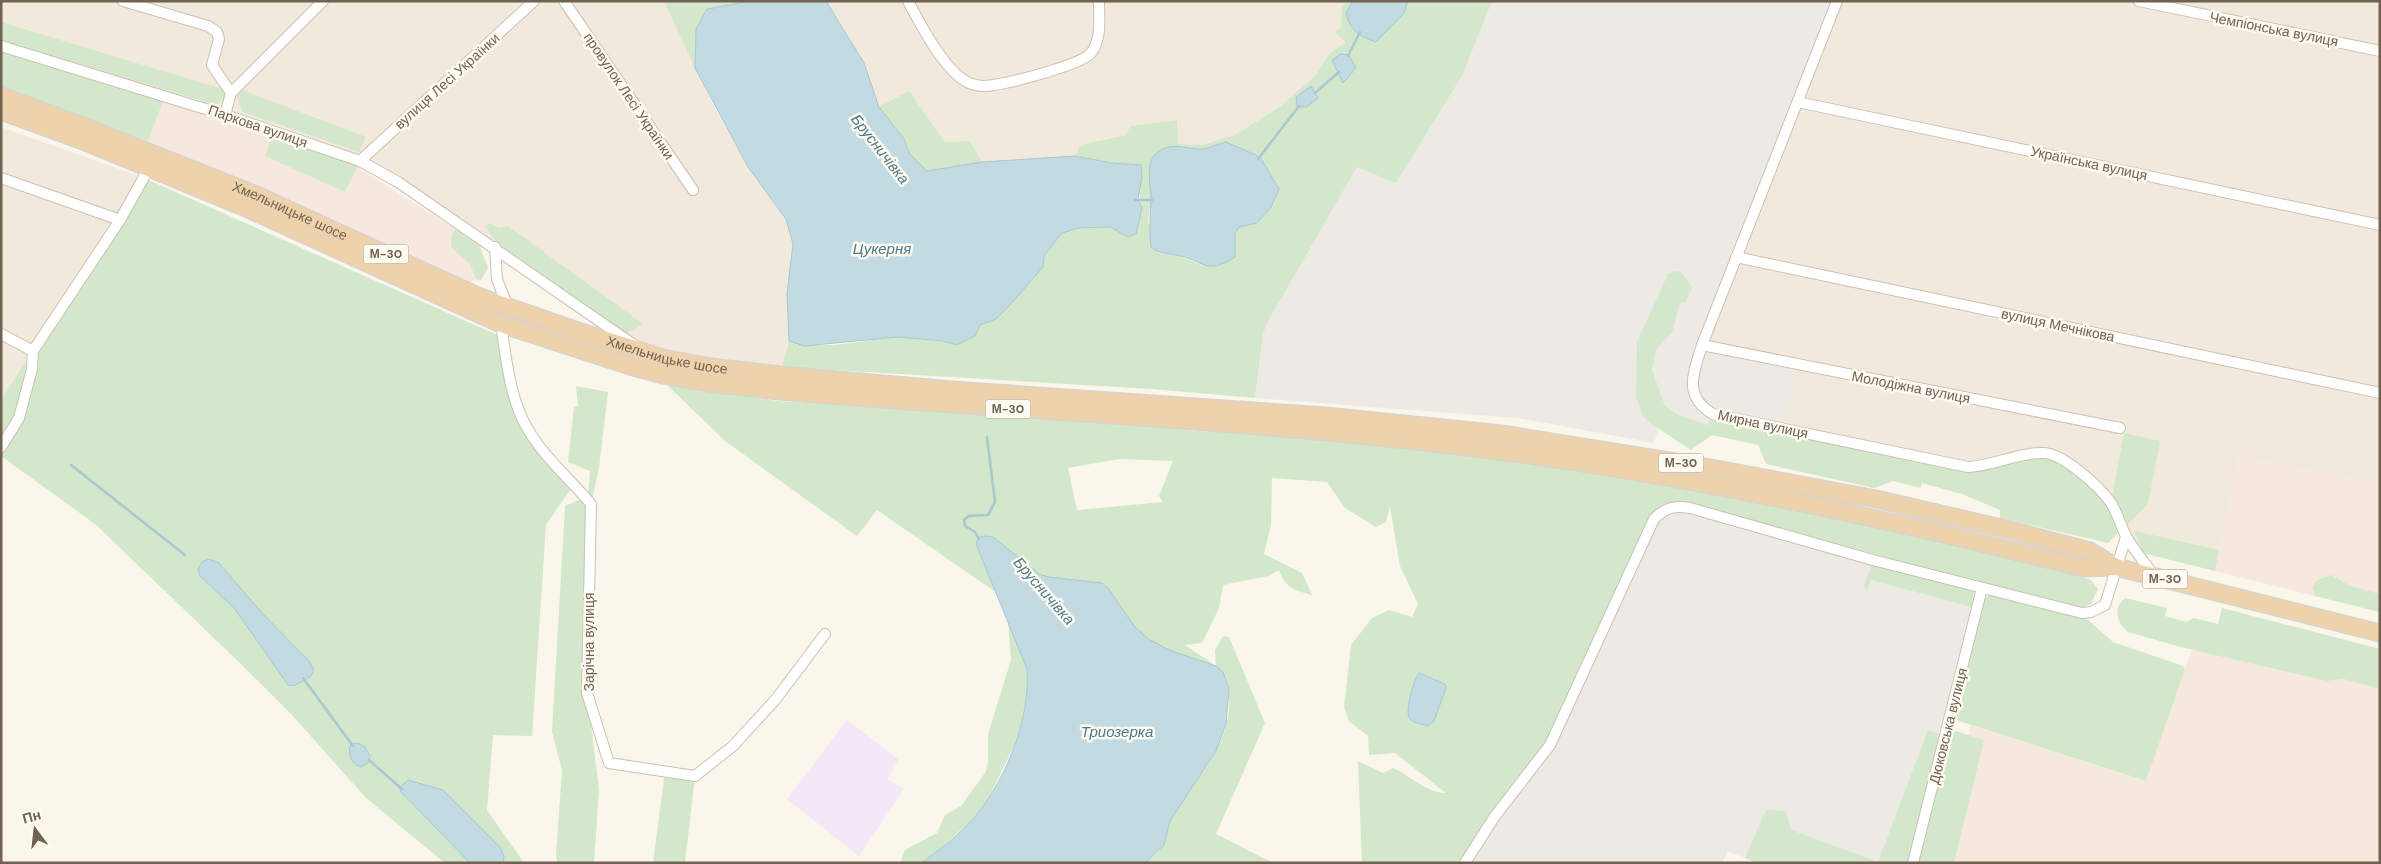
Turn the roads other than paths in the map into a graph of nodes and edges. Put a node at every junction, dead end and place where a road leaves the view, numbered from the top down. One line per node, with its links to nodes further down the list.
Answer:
1 (123, 1): 11 (street)
2 (323, 1): 11 (street)
3 (564, 1): 19 (street, провулок Лесі Українки)
4 (908, 1): 5 (street)
5 (1099, 1)
6 (1837, 1): 13 (street, Мирна вулиця)
7 (2138, 1): 10 (street, Чемпіонська вулиця)
8 (530, 3): 16 (street, вулиця Лесі Українки)
9 (1, 46): 15 (street, Паркова вулиця)
10 (2380, 51)
11 (231, 93): 15 (street)
12 (1, 96): 24 (highway, Хмельницьке шосе / М-30)
13 (1798, 102): 21 (street, Українська вулиця); 23 (street, Мирна вулиця)
14 (1, 111): 17 (highway, Хмельницьке шосе / М-30)
15 (225, 115): 16 (street, Паркова вулиця)
16 (360, 161): 22 (street, Паркова вулиця)
17 (149, 168): 20 (street); 25 (highway, Хмельницьке шосе / М-30)
18 (1, 178): 20 (street)
19 (693, 190)
20 (120, 220): 28 (street)
21 (2380, 224)
22 (495, 247): 24 (street); 29 (street, Паркова вулиця)
23 (1736, 258): 27 (street, Мирна вулиця); 30 (street, вулиця Мечнікова)
24 (508, 308): 25 (highway); 29 (highway, Хмельницьке шосе / М-30)
25 (502, 324): 34 (highway, Хмельницьке шосе / М-30); 40 (street, Зарічна вулиця)
26 (1, 334): 28 (street)
27 (1702, 345): 31 (street, Молодіжна вулиця); 33 (street, Мирна вулиця)
28 (33, 351): 32 (street)
29 (642, 352): 34 (highway, Хмельницьке шосе / М-30)
30 (2380, 393)
31 (2120, 428)
32 (1, 447)
33 (2126, 537): 34 (street); 35 (street, Мирна вулиця)
34 (2116, 567): 35 (highway, М-30); 36 (street)
35 (2154, 577): 37 (highway, М-30)
36 (1982, 588): 41 (street); 42 (street, Дюковська вулиця)
37 (2358, 627): 38 (highway, М-30); 39 (highway, М-30)
38 (2380, 627)
39 (2380, 633)
40 (825, 634)
41 (1465, 863)
42 (1913, 863)

